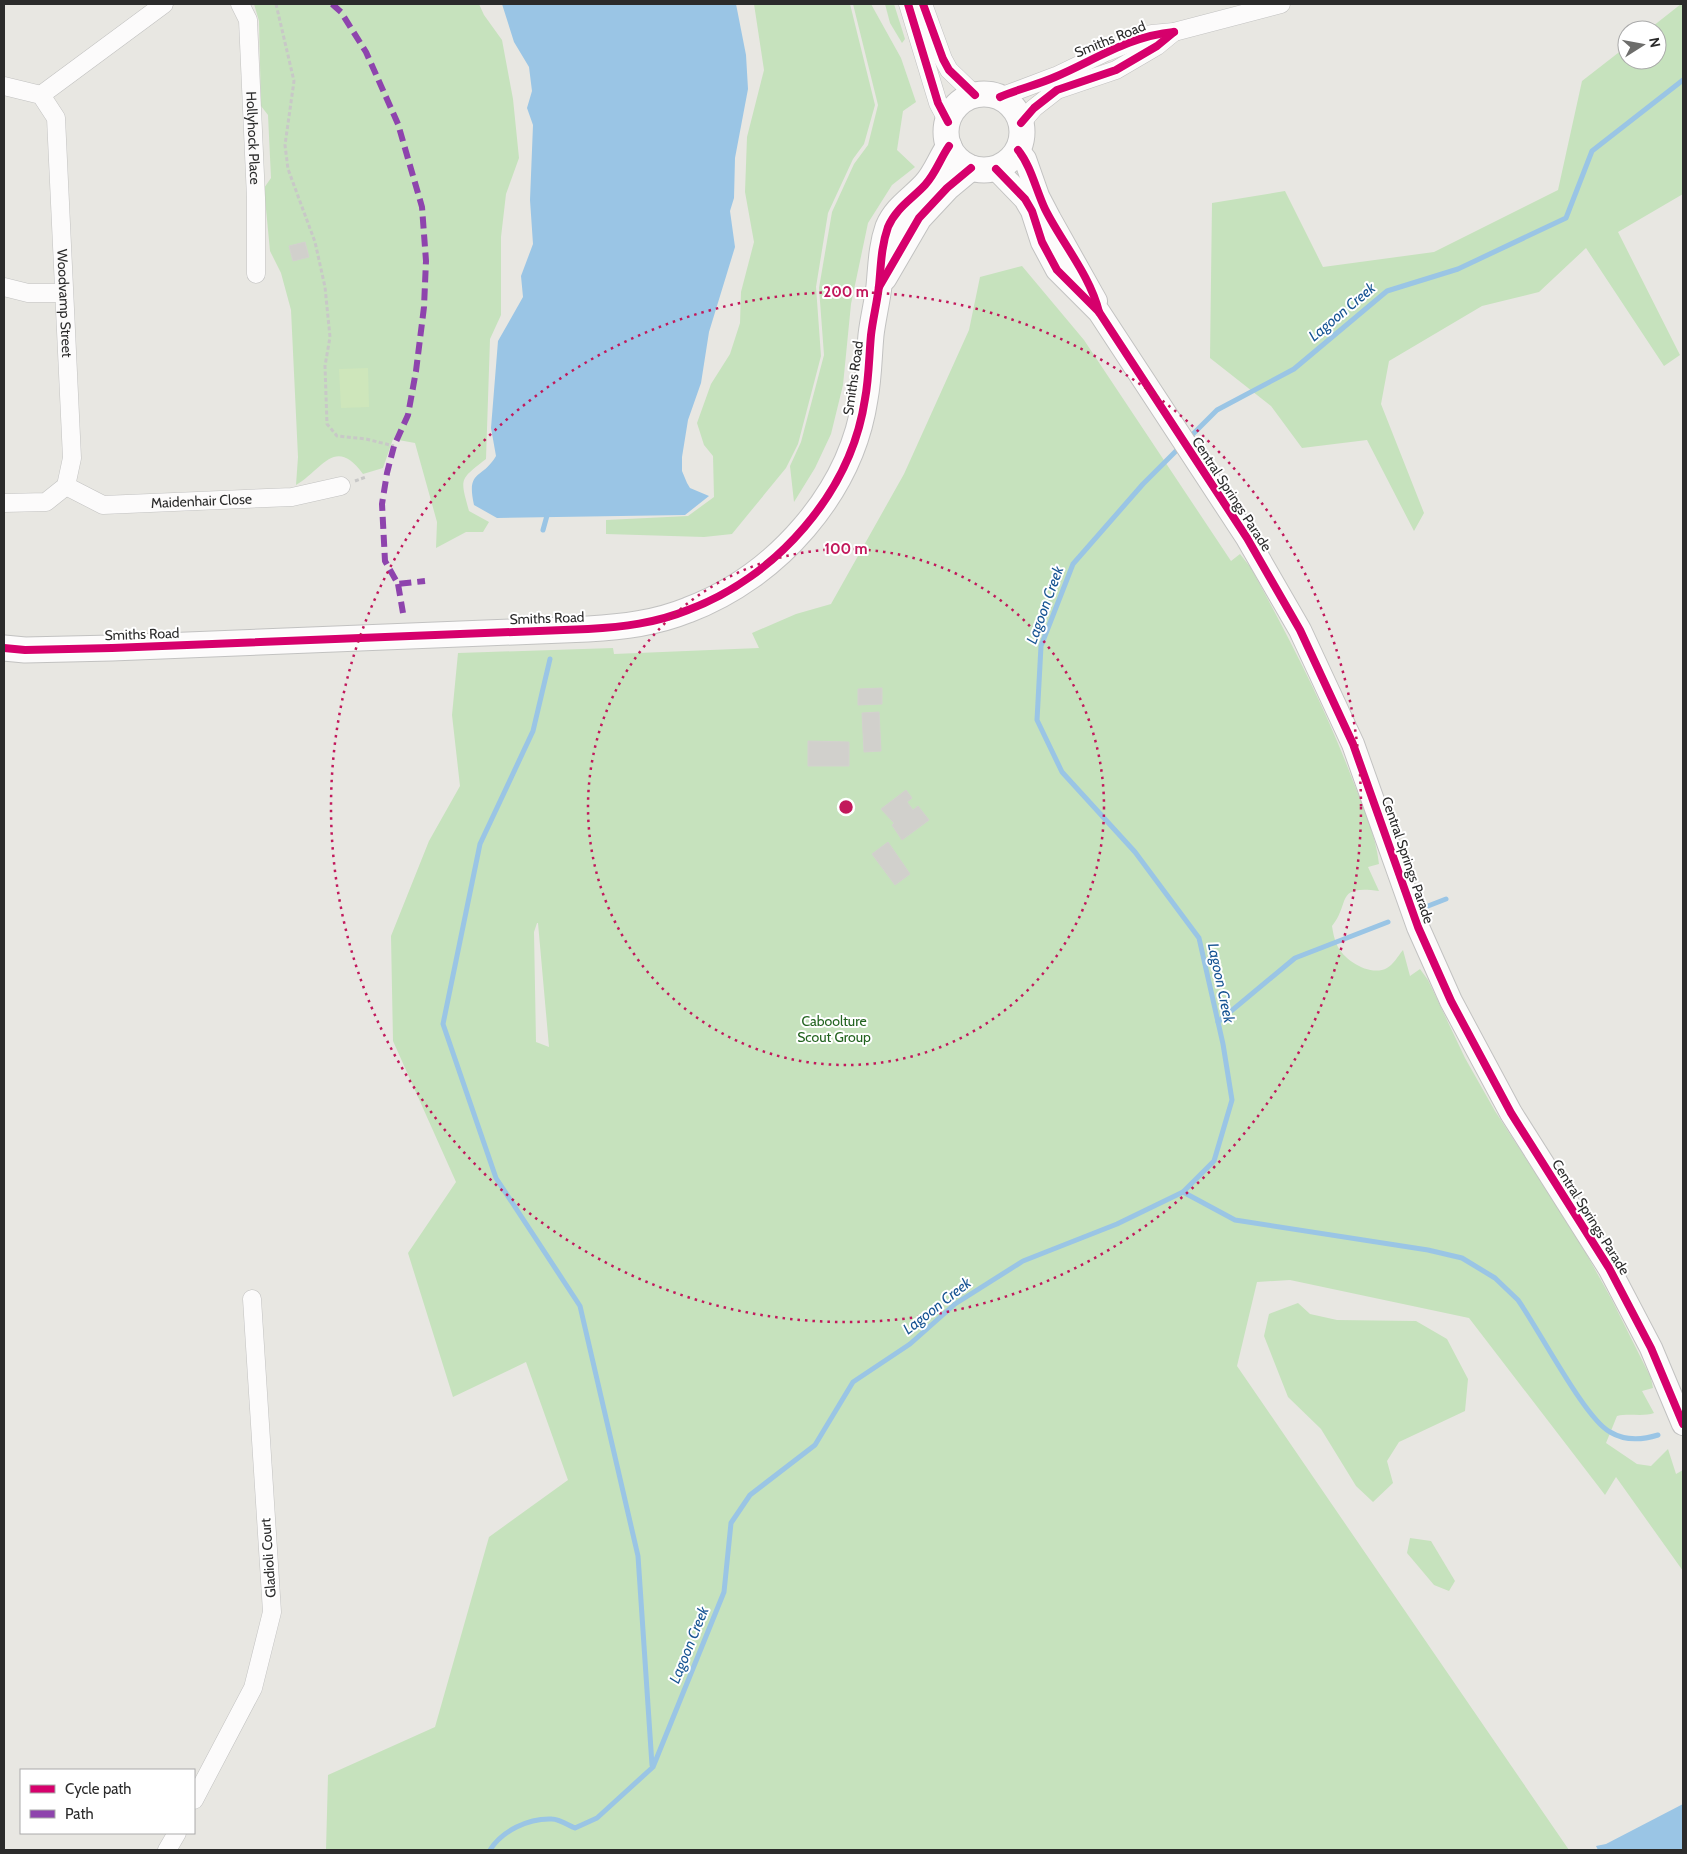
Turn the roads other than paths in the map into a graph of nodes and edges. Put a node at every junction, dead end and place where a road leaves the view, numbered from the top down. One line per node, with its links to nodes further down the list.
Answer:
1 (164, 4): 8 (street)
2 (240, 4): 16 (street, Hollyhock Place)
3 (908, 4): 12 (street)
4 (923, 4): 9 (street)
5 (1281, 4): 6 (street, Smiths Road)
6 (1174, 32): 10 (street, Smiths Road); 11 (street, Smiths Road)
7 (4, 86): 8 (street)
8 (41, 95): 19 (street, Woodvamp Street)
9 (975, 95): 10 (main road); 12 (main road)
10 (1000, 98): 11 (main road)
11 (1021, 123): 13 (main road)
12 (948, 134): 14 (main road); 18 (main road, Smiths Road)
13 (1018, 150): 15 (main road); 20 (street, Central Springs Parade)
14 (971, 168): 15 (main road); 18 (main road, Smiths Road)
15 (996, 169): 20 (street, Central Springs Parade)
16 (256, 274)
17 (4, 287): 19 (street)
18 (879, 287): 24 (main road, Smiths Road)
19 (62, 293): 21 (street, Woodvamp Street)
20 (1099, 312): 26 (street, Central Springs Parade)
21 (66, 486): 22 (street, Maidenhair Close); 23 (street)
22 (341, 486)
23 (4, 503)
24 (4, 648)
25 (252, 1299): 27 (street, Gladioli Court)
26 (1683, 1424)
27 (195, 1798)
28 (175, 1834): 29 (street)
29 (167, 1850)

